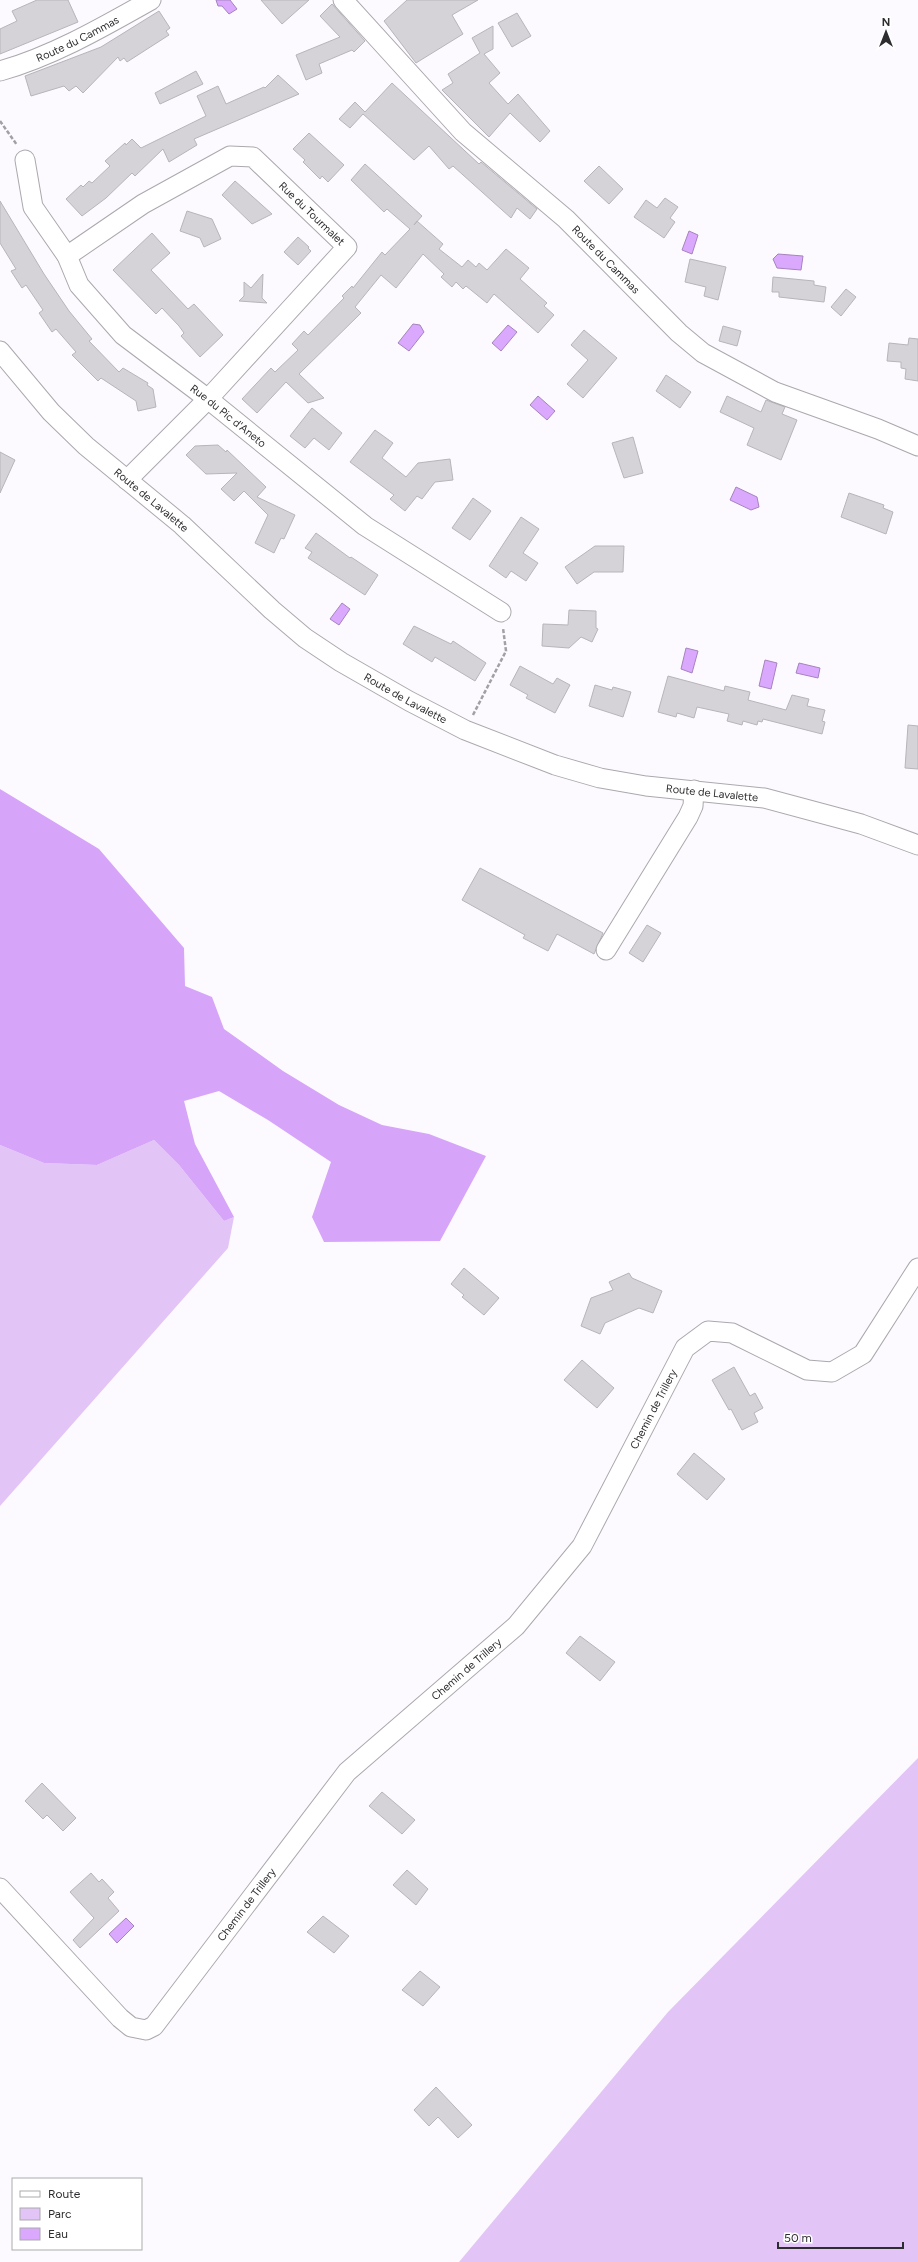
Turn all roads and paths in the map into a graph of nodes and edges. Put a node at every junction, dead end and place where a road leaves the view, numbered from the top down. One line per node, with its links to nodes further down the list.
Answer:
1 (152, 0): 3 (street, Route du Cammas)
2 (343, 0): 9 (street, Route du Cammas)
3 (0, 71)
4 (0, 121): 5 (path)
5 (25, 160): 6 (street, Rue du Pic d'Aneto)
6 (67, 256): 8 (street, Rue du Pic d'Aneto); 8 (street, Rue du Tourmalet)
7 (0, 352): 10 (street, Route de Lavalette)
8 (208, 399): 10 (street, Rue du Tourmalet); 11 (street, Rue du Pic d'Aneto)
9 (918, 446)
10 (127, 480): 12 (street, Route de Lavalette)
11 (501, 612): 12 (path)
12 (465, 730): 13 (street, Route de Lavalette)
13 (694, 790): 14 (street, Route de Lavalette); 15 (street)
14 (918, 845)
15 (606, 950)
16 (918, 1268): 17 (street, Chemin de Trillery)
17 (0, 1888)

